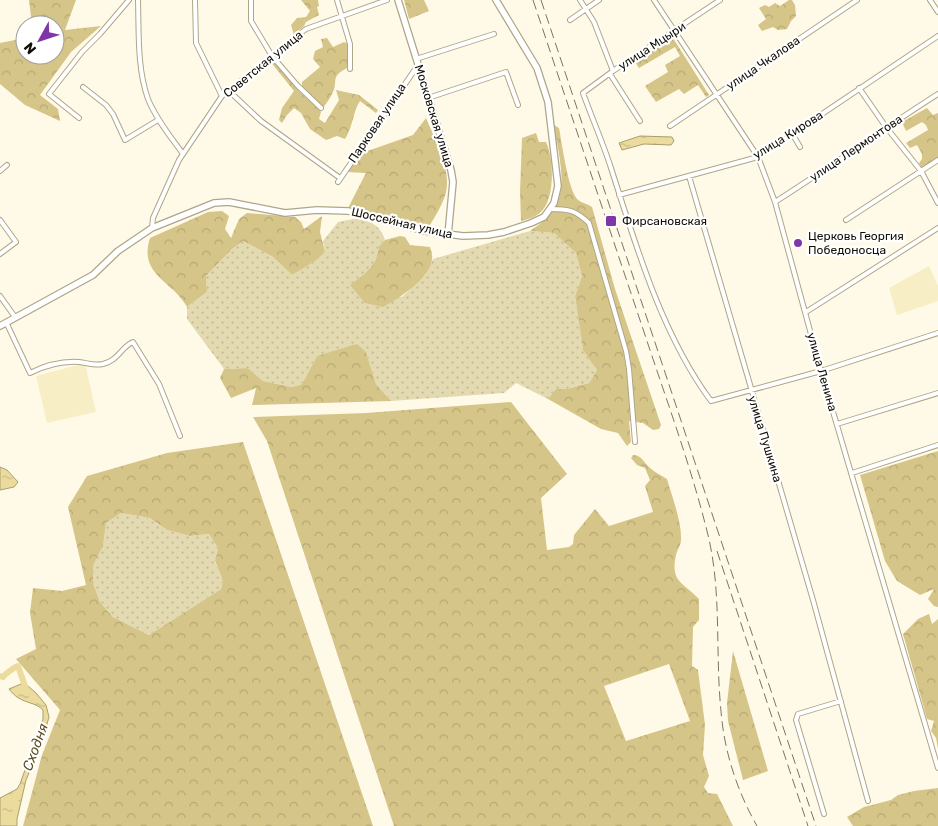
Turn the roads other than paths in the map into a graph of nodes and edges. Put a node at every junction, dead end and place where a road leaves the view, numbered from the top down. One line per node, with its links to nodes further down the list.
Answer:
1 (129, 0): 35 (street)
2 (138, 0): 36 (street)
3 (195, 0): 31 (street)
4 (251, 0): 22 (street)
5 (337, 0): 17 (street)
6 (387, 0): 17 (street, Советская улица)
7 (398, 0): 23 (street, Московская улица)
8 (496, 0): 52 (street)
9 (580, 0): 15 (street)
10 (599, 0): 15 (street)
11 (654, 0): 19 (street, улица Ленина)
12 (720, 0): 19 (street, улица Мцыри)
13 (858, 0): 29 (street, улица Чкалова)
14 (930, 0): 16 (street)
15 (586, 9): 18 (street); 25 (street)
16 (938, 12)
17 (342, 16): 22 (street, Советская улица); 24 (street)
18 (570, 20)
19 (674, 32): 25 (street, улица Мцыри); 29 (street, улица Ленина)
20 (494, 34): 23 (street)
21 (938, 36): 27 (street, улица Кирова)
22 (272, 56): 28 (street, Советская улица); 34 (street)
23 (417, 62): 28 (street, Парковая улица); 32 (street, Московская улица)
24 (350, 69)
25 (612, 72): 37 (street); 49 (street, улица Мцыри)
26 (83, 87): 36 (street)
27 (859, 88): 39 (street); 40 (street, улица Кирова)
28 (229, 91): 31 (street, Советская улица)
29 (716, 94): 38 (street, улица Чкалова); 43 (street, улица Ленина)
30 (938, 94): 39 (street, улица Лермонтова)
31 (222, 96): 42 (street, Советская улица)
32 (428, 98): 33 (street); 57 (street, Московская улица)
33 (518, 105)
34 (320, 108)
35 (79, 118)
36 (158, 120): 42 (street)
37 (640, 121)
38 (670, 126)
39 (886, 127): 47 (street); 50 (street, улица Лермонтова)
40 (793, 135): 41 (street); 43 (street, улица Кирова)
41 (800, 146)
42 (183, 154): 55 (street, Советская улица)
43 (758, 157): 48 (street, улица Кирова); 50 (street, улица Ленина)
44 (938, 160): 47 (street)
45 (7, 165): 46 (street)
46 (0, 171)
47 (921, 171): 51 (street); 54 (street)
48 (689, 176): 49 (street, улица Кирова); 65 (street, улица Пушкина)
49 (619, 195): 65 (street)
50 (775, 202): 60 (street, улица Ленина)
51 (938, 203)
52 (550, 209): 57 (street, Шоссейная улица); 69 (street)
53 (0, 220): 58 (street)
54 (846, 220)
55 (152, 228): 57 (street, Шоссейная улица); 61 (street, Шоссейная улица)
56 (938, 228): 60 (street)
57 (448, 235)
58 (0, 254)
59 (0, 296): 61 (street)
60 (806, 312): 64 (street, улица Ленина)
61 (15, 317): 62 (street, Шоссейная улица)
62 (3, 324): 68 (street)
63 (938, 333): 64 (street)
64 (821, 371): 65 (street); 67 (street, улица Ленина)
65 (751, 391): 72 (street, улица Пушкина)
66 (938, 393): 67 (street)
67 (837, 424): 71 (street, улица Ленина)
68 (180, 436)
69 (635, 442)
70 (938, 445): 71 (street)
71 (852, 473): 73 (street, улица Ленина)
72 (841, 702): 74 (street, улица Пушкина); 75 (street)
73 (938, 768)
74 (868, 801)
75 (824, 814)

